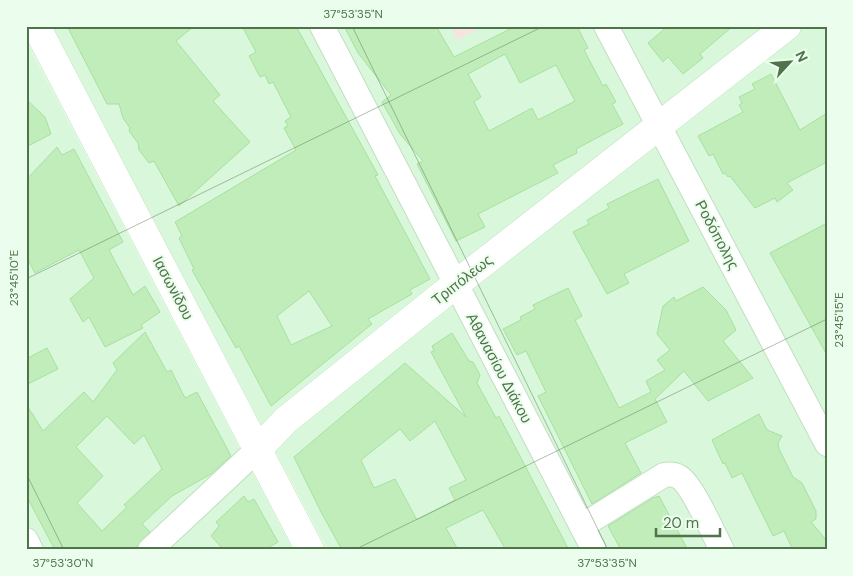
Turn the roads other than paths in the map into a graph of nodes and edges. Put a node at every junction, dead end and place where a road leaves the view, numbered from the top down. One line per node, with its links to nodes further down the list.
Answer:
1 (36, 26): 8 (street, Ιασωνίδου)
2 (322, 26): 6 (street, Αθανασίου Διάκου)
3 (606, 26): 5 (street, Ροδόπολης)
4 (787, 26): 5 (street, Τριπόλεως)
5 (660, 127): 6 (street, Τριπόλεως); 7 (street, Ροδόπολης)
6 (456, 284): 8 (street, Τριπόλεως); 9 (street, Αθανασίου Διάκου)
7 (827, 444)
8 (257, 450): 12 (street, Τριπόλεως); 13 (street, Ιασωνίδου)
9 (582, 526): 14 (street, Αθανασίου Διάκου); 15 (street)
10 (26, 540): 11 (street)
11 (31, 550)
12 (150, 550)
13 (310, 550)
14 (594, 550)
15 (722, 550)

